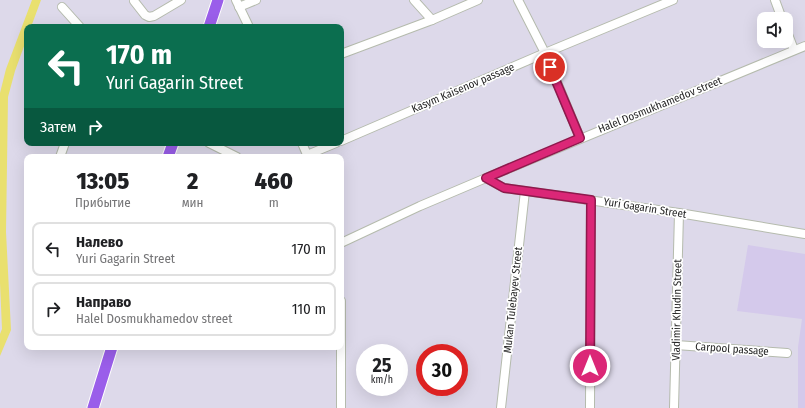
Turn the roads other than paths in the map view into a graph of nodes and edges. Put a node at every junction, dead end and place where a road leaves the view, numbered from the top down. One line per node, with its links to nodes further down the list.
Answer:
1 (134, 0): 2 (street)
2 (181, 0)
3 (218, 0): 15 (main road)
4 (256, 0): 10 (street)
5 (414, 0): 13 (street)
6 (478, 0): 13 (street)
7 (518, 0): 20 (street)
8 (673, 0): 20 (street, Kasym Kaisenov passage)
9 (775, 0): 12 (street)
10 (238, 3): 16 (street)
11 (62, 7): 14 (street)
12 (779, 12)
13 (432, 20): 19 (street)
14 (77, 24)
15 (210, 24)
16 (248, 24)
17 (805, 46): 18 (street, Halel Dosmukhamedov street)
18 (794, 50): 21 (street, Halel Dosmukhamedov street)
19 (344, 53)
20 (544, 53): 21 (street); 22 (street, Kasym Kaisenov passage)
21 (580, 138): 27 (street, Halel Dosmukhamedov street)
22 (344, 140)
23 (215, 146): 25 (street)
24 (330, 146): 26 (street)
25 (230, 154)
26 (312, 154)
27 (486, 178): 28 (street, Yuri Gagarin Street); 32 (street, Halel Dosmukhamedov street)
28 (525, 191): 29 (street, Yuri Gagarin Street); 39 (street, Mukan Tulebayev Street)
29 (591, 200): 30 (street, Yuri Gagarin Street); 40 (street)
30 (679, 213): 31 (street, Yuri Gagarin Street); 33 (street, Vladimir Khudin Street)
31 (805, 234)
32 (344, 241)
33 (676, 345): 36 (street, Carpool passage); 41 (street, Vladimir Khudin Street)
34 (111, 350): 37 (main road)
35 (341, 350): 38 (street)
36 (787, 353)
37 (93, 408)
38 (341, 408)
39 (501, 408)
40 (590, 408)
41 (674, 408)

